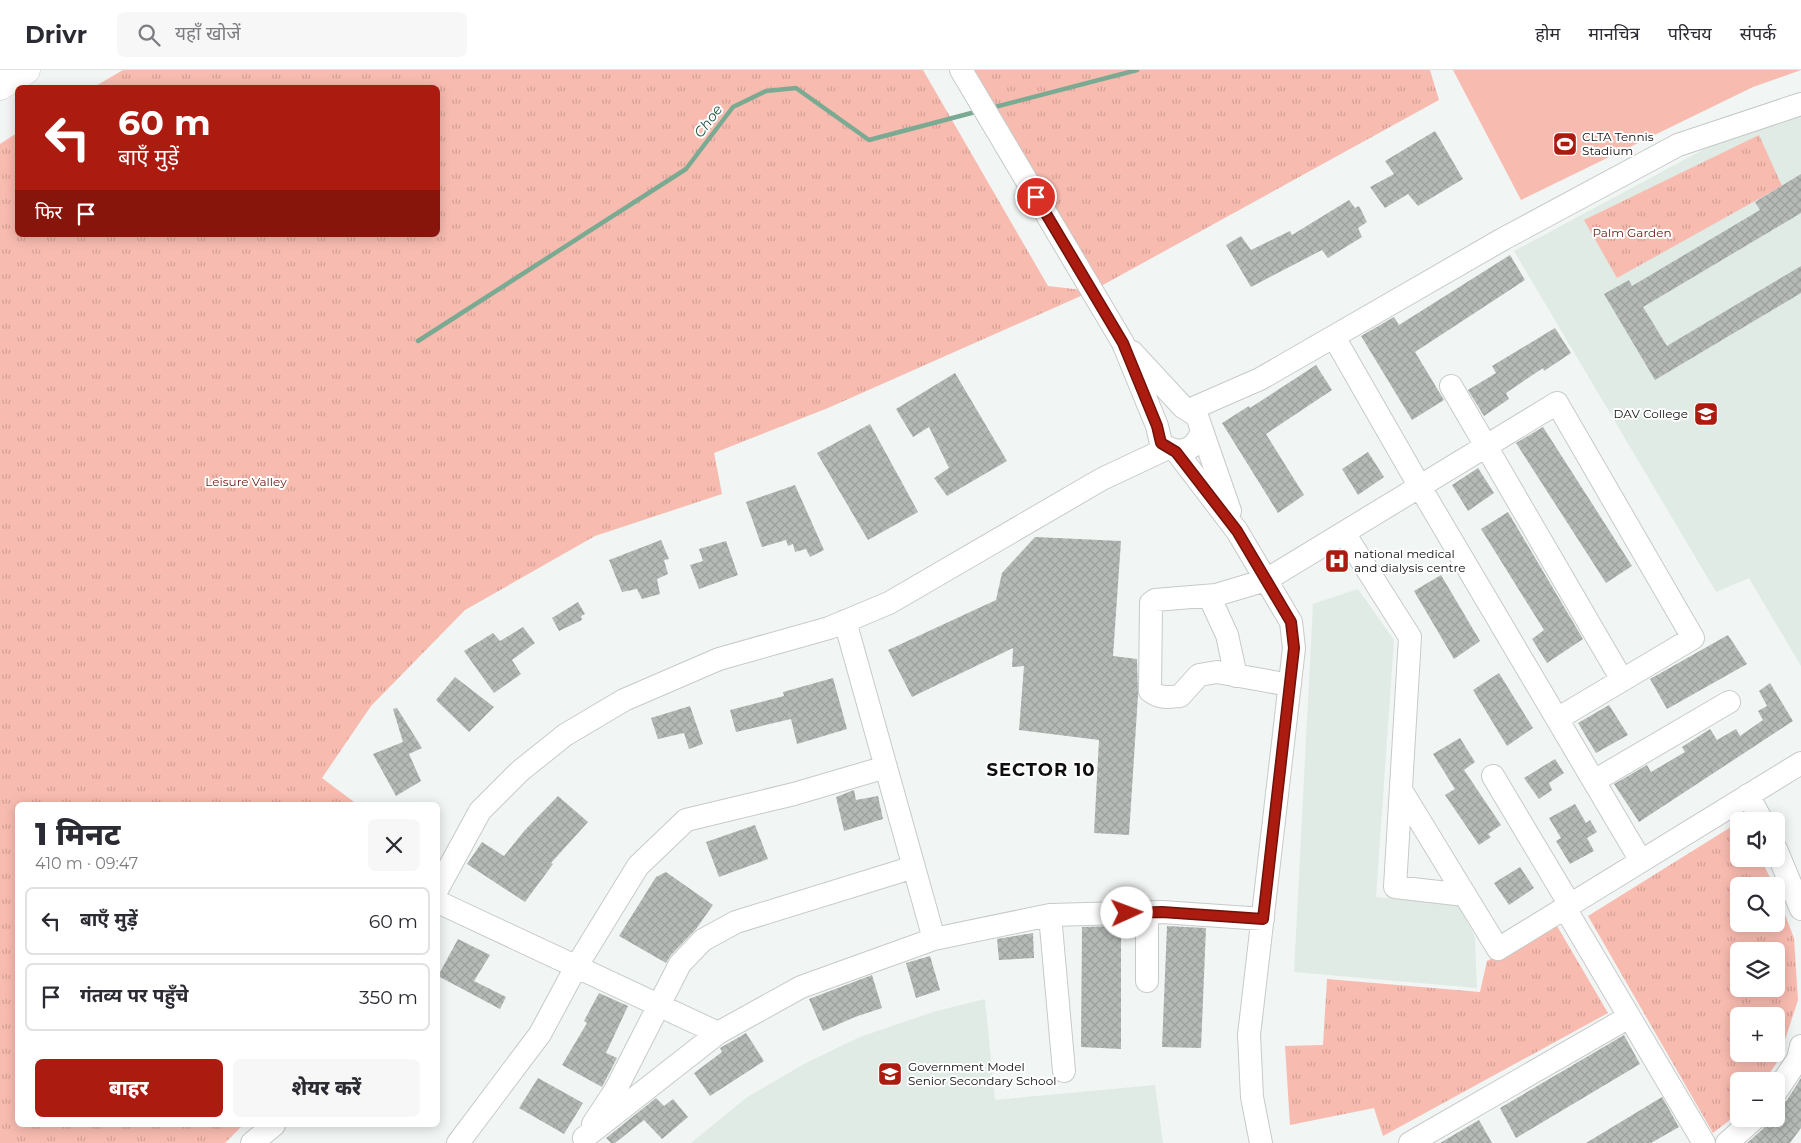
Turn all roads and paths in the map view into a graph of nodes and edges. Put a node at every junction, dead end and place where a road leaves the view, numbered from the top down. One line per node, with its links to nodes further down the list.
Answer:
1 (26, 70): 3 (main road)
2 (964, 76): 6 (street)
3 (0, 86)
4 (1801, 104): 5 (street)
5 (1334, 337): 8 (street); 11 (street)
6 (1123, 343): 8 (street); 9 (street)
7 (1451, 386): 10 (street)
8 (1194, 419): 9 (street); 9 (street); 12 (street)
9 (1164, 440): 12 (street); 16 (street)
10 (1486, 446): 11 (street); 18 (street); 18 (street)
11 (1420, 487): 13 (street); 21 (street)
12 (1237, 531): 14 (street)
13 (1344, 533): 14 (street); 26 (street)
14 (1266, 580): 15 (street); 19 (street)
15 (1209, 596): 17 (street); 17 (street)
16 (846, 621): 23 (street); 32 (street)
17 (1236, 676): 19 (street)
18 (1622, 680): 21 (street)
19 (1290, 685): 39 (street)
20 (1729, 702): 25 (street)
21 (1557, 719): 25 (street)
22 (1801, 763): 27 (street)
23 (886, 767): 30 (street); 41 (street)
24 (1493, 776): 35 (street)
25 (1594, 781): 29 (street)
26 (1401, 790): 33 (street); 33 (street)
27 (1748, 795): 28 (street); 29 (street)
28 (1757, 812)
29 (1641, 861): 35 (street)
30 (914, 867): 40 (street); 43 (street)
31 (1784, 867): 36 (street)
32 (440, 884)
33 (1465, 895): 35 (street)
34 (440, 903): 41 (street)
35 (1567, 906): 44 (street)
36 (1801, 908)
37 (1147, 912): 38 (street); 39 (street); 42 (street)
38 (1050, 915): 40 (street); 47 (street)
39 (1263, 919): 54 (street)
40 (934, 939): 45 (street)
41 (576, 967): 43 (street); 53 (street)
42 (1147, 981)
43 (659, 1006): 45 (street); 51 (street)
44 (1629, 1017): 55 (street); 56 (street)
45 (718, 1033): 51 (street)
46 (1801, 1046): 48 (street)
47 (1064, 1071)
48 (1785, 1078)
49 (272, 1127): 52 (street)
50 (1745, 1127): 57 (street)
51 (583, 1141)
52 (252, 1143)
53 (458, 1143)
54 (1261, 1143)
55 (1410, 1143)
56 (1704, 1143)
57 (1726, 1143)

